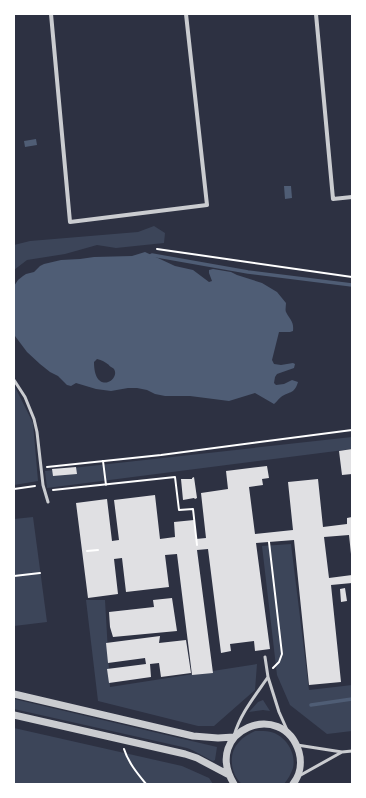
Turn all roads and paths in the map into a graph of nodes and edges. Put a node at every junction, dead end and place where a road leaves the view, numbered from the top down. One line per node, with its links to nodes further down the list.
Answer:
1 (51, 14): 2 (street)
2 (186, 14)
3 (316, 14): 4 (street)
4 (352, 197)
5 (157, 248): 6 (path)
6 (352, 277)
7 (14, 380): 10 (lane)
8 (352, 430): 9 (path)
9 (103, 461): 10 (path); 12 (path)
10 (41, 468): 11 (lane)
11 (43, 485): 13 (path); 14 (lane)
12 (106, 485): 14 (path); 17 (path)
13 (14, 489)
14 (44, 491): 15 (lane)
15 (48, 502)
16 (269, 542): 23 (path)
17 (197, 545)
18 (98, 550): 19 (path)
19 (87, 551)
20 (40, 573): 21 (path)
21 (14, 576)
22 (266, 657): 23 (lane)
23 (267, 672): 24 (lane)
24 (268, 677): 27 (lane); 28 (lane)
25 (14, 694): 28 (street)
26 (14, 715): 33 (street)
27 (290, 735): 28 (street); 29 (street)
28 (234, 737): 33 (street)
29 (297, 746): 32 (lane); 34 (street)
30 (124, 748): 35 (path)
31 (352, 751): 32 (lane)
32 (342, 752): 34 (lane)
33 (229, 775): 36 (street)
34 (298, 776): 37 (street)
35 (146, 784)
36 (234, 784)
37 (293, 784)

